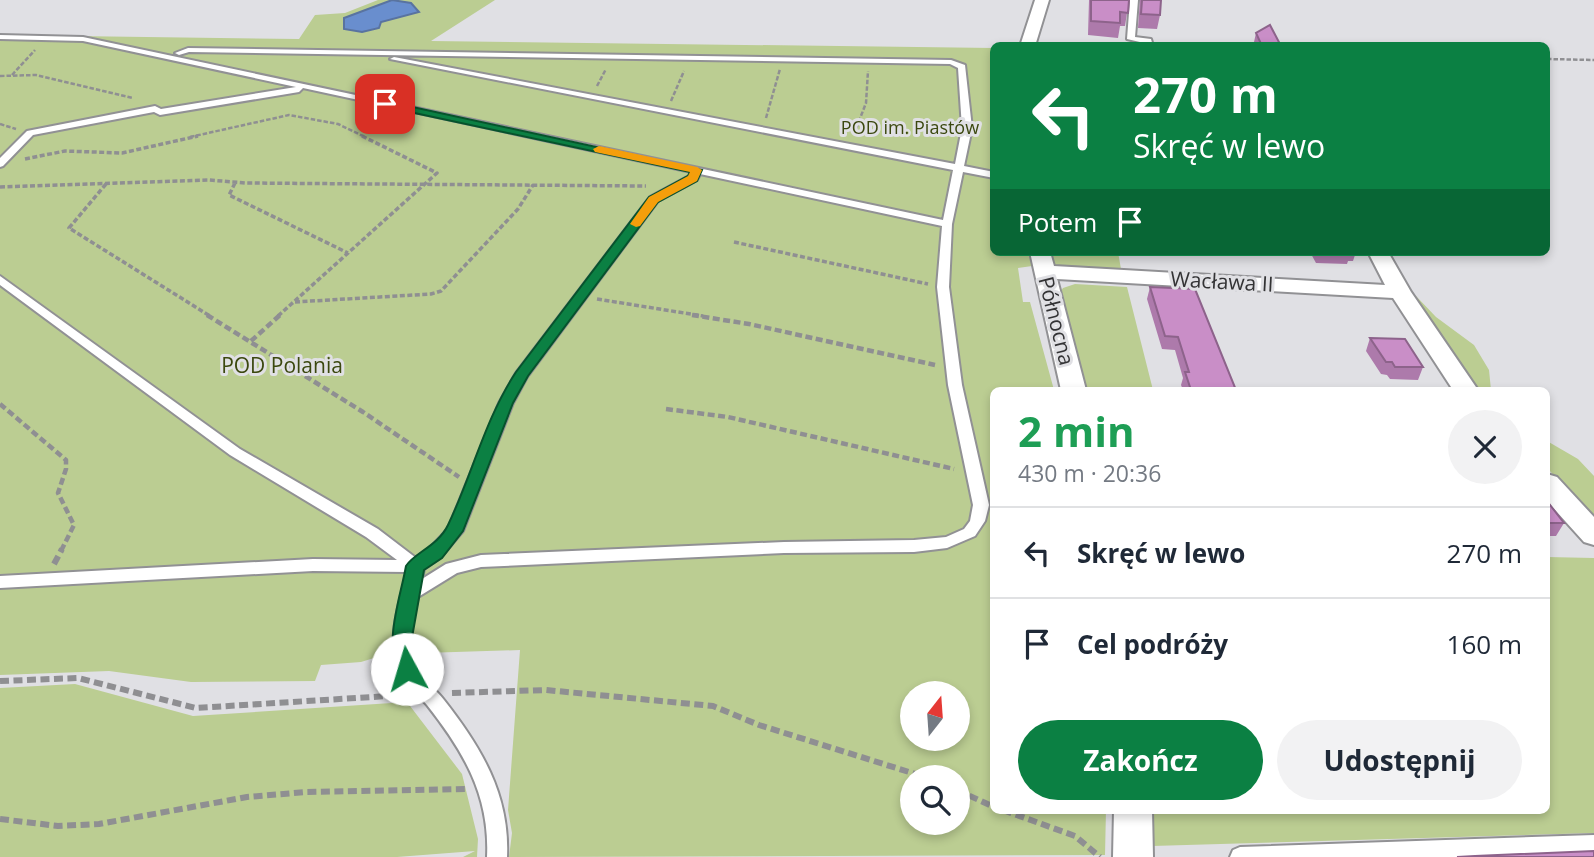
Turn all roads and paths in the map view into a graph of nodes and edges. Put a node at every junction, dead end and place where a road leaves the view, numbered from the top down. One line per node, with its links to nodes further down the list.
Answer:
1 (1042, 0): 5 (street)
2 (1134, 0): 6 (lane)
3 (0, 37): 4 (lane)
4 (47, 37): 15 (path); 17 (lane)
5 (1028, 42)
6 (1148, 42)
7 (179, 53): 8 (lane)
8 (386, 53): 9 (lane); 18 (lane)
9 (614, 56): 10 (lane); 18 (path)
10 (690, 58): 11 (lane); 20 (path)
11 (783, 59): 13 (lane); 21 (path)
12 (1550, 59): 14 (path)
13 (869, 60): 22 (path); 25 (lane)
14 (1594, 60)
15 (12, 75): 16 (path); 19 (path)
16 (0, 76)
17 (307, 87): 19 (lane); 26 (lane)
18 (591, 98): 20 (lane)
19 (155, 108): 24 (lane)
20 (666, 112): 21 (lane)
21 (762, 131): 22 (lane)
22 (848, 147): 25 (lane)
23 (13, 162): 30 (path)
24 (0, 164)
25 (960, 169): 27 (lane); 34 (lane)
26 (697, 170): 33 (lane); 34 (lane)
27 (990, 174)
28 (235, 182): 29 (path); 30 (path); 36 (path)
29 (106, 184): 32 (path); 44 (path)
30 (424, 184): 31 (path); 36 (path)
31 (533, 185): 33 (path); 43 (path)
32 (0, 187)
33 (667, 191): 42 (lane)
34 (947, 224): 40 (lane)
35 (734, 242): 40 (path)
36 (348, 253): 43 (path)
37 (1380, 256): 41 (street)
38 (1042, 262): 41 (street, Wacława II); 46 (street, Północna)
39 (0, 279): 54 (lane)
40 (943, 287): 45 (lane)
41 (1399, 292): 47 (street)
42 (581, 297): 45 (path); 52 (lane)
43 (295, 302): 44 (path)
44 (251, 341): 52 (path)
45 (953, 369): 50 (lane)
46 (1072, 387)
47 (1463, 387)
48 (0, 404): 55 (path)
49 (666, 409): 50 (path)
50 (972, 473): 57 (lane)
51 (1550, 486): 53 (street)
52 (473, 487): 54 (lane)
53 (1594, 535)
54 (416, 566): 55 (lane); 57 (lane)
55 (46, 580): 56 (lane)
56 (0, 582)
57 (411, 593): 59 (lane)
58 (0, 681): 59 (path)
59 (429, 694): 60 (path); 61 (lane)
60 (900, 769)
61 (488, 790): 66 (path); 69 (lane)
62 (970, 795): 63 (path)
63 (990, 805)
64 (1014, 814): 70 (path)
65 (1133, 814): 71 (street)
66 (0, 819)
67 (1594, 844): 68 (lane)
68 (1432, 853): 72 (lane)
69 (497, 857)
70 (1100, 857)
71 (1133, 857)
72 (1240, 857)

